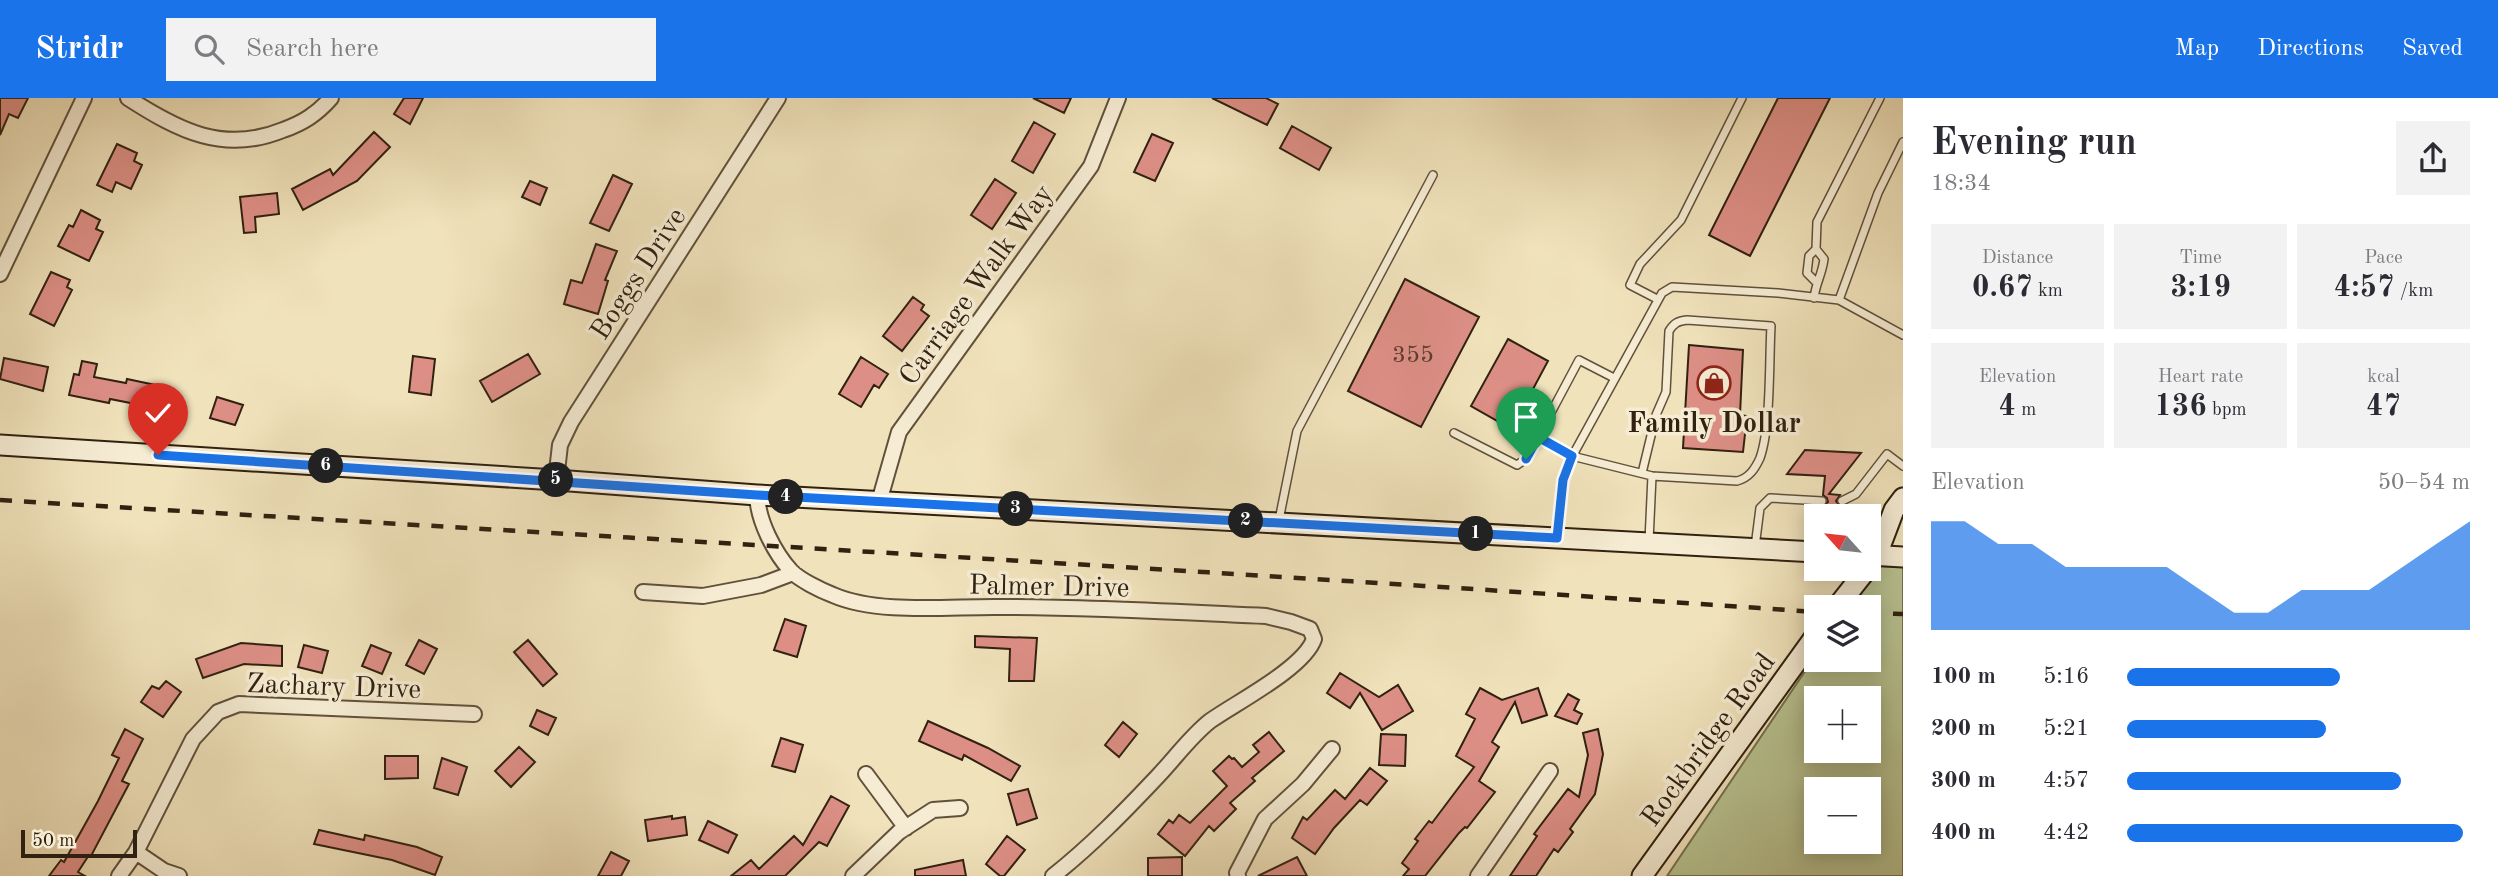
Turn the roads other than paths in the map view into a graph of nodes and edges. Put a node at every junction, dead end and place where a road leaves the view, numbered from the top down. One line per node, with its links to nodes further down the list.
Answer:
1 (84, 98): 11 (street)
2 (128, 98): 3 (street)
3 (331, 98)
4 (778, 98): 25 (street, Boggs Drive)
5 (1118, 98): 30 (street, Carriage Walk Way)
6 (1742, 98): 14 (lane)
7 (1880, 98): 10 (lane)
8 (1903, 142): 15 (lane)
9 (1433, 175): 31 (lane)
10 (1816, 248): 12 (lane); 12 (lane)
11 (0, 274)
12 (1816, 282): 13 (lane)
13 (1814, 298): 14 (lane); 15 (lane)
14 (1657, 299): 17 (lane)
15 (1839, 300): 16 (lane)
16 (1903, 335)
17 (1614, 378): 19 (lane); 21 (lane)
18 (1454, 432): 19 (lane)
19 (1538, 437): 21 (lane)
20 (0, 445): 25 (main road)
21 (1572, 456): 23 (lane); 33 (lane)
22 (1903, 466): 29 (lane)
23 (1642, 473): 24 (lane); 24 (lane)
24 (1653, 476): 35 (lane)
25 (556, 480): 26 (main road)
26 (757, 495): 30 (main road); 41 (street, Palmer Drive)
27 (1903, 498): 34 (main road)
28 (1822, 501): 36 (lane)
29 (1842, 501)
30 (880, 502): 31 (main road)
31 (1278, 523): 33 (main road)
32 (1903, 533): 38 (main road)
33 (1557, 538): 35 (main road)
34 (1881, 539)
35 (1649, 543): 36 (main road)
36 (1755, 548): 37 (main road)
37 (1804, 550)
38 (1881, 552)
39 (1903, 557): 40 (main road)
40 (1881, 560)
41 (793, 573): 42 (street); 54 (street, Palmer Drive)
42 (643, 593)
43 (1804, 652): 57 (main road, Rockbridge Road)
44 (474, 714): 50 (street, Zachary Drive)
45 (1332, 749): 55 (street)
46 (1550, 771): 56 (street)
47 (866, 774): 49 (street)
48 (960, 808): 49 (street)
49 (905, 828): 53 (street)
50 (136, 852): 51 (street, Zachary Drive); 52 (street)
51 (119, 876)
52 (179, 876)
53 (853, 876)
54 (1053, 876)
55 (1238, 876)
56 (1478, 876)
57 (1642, 876)

